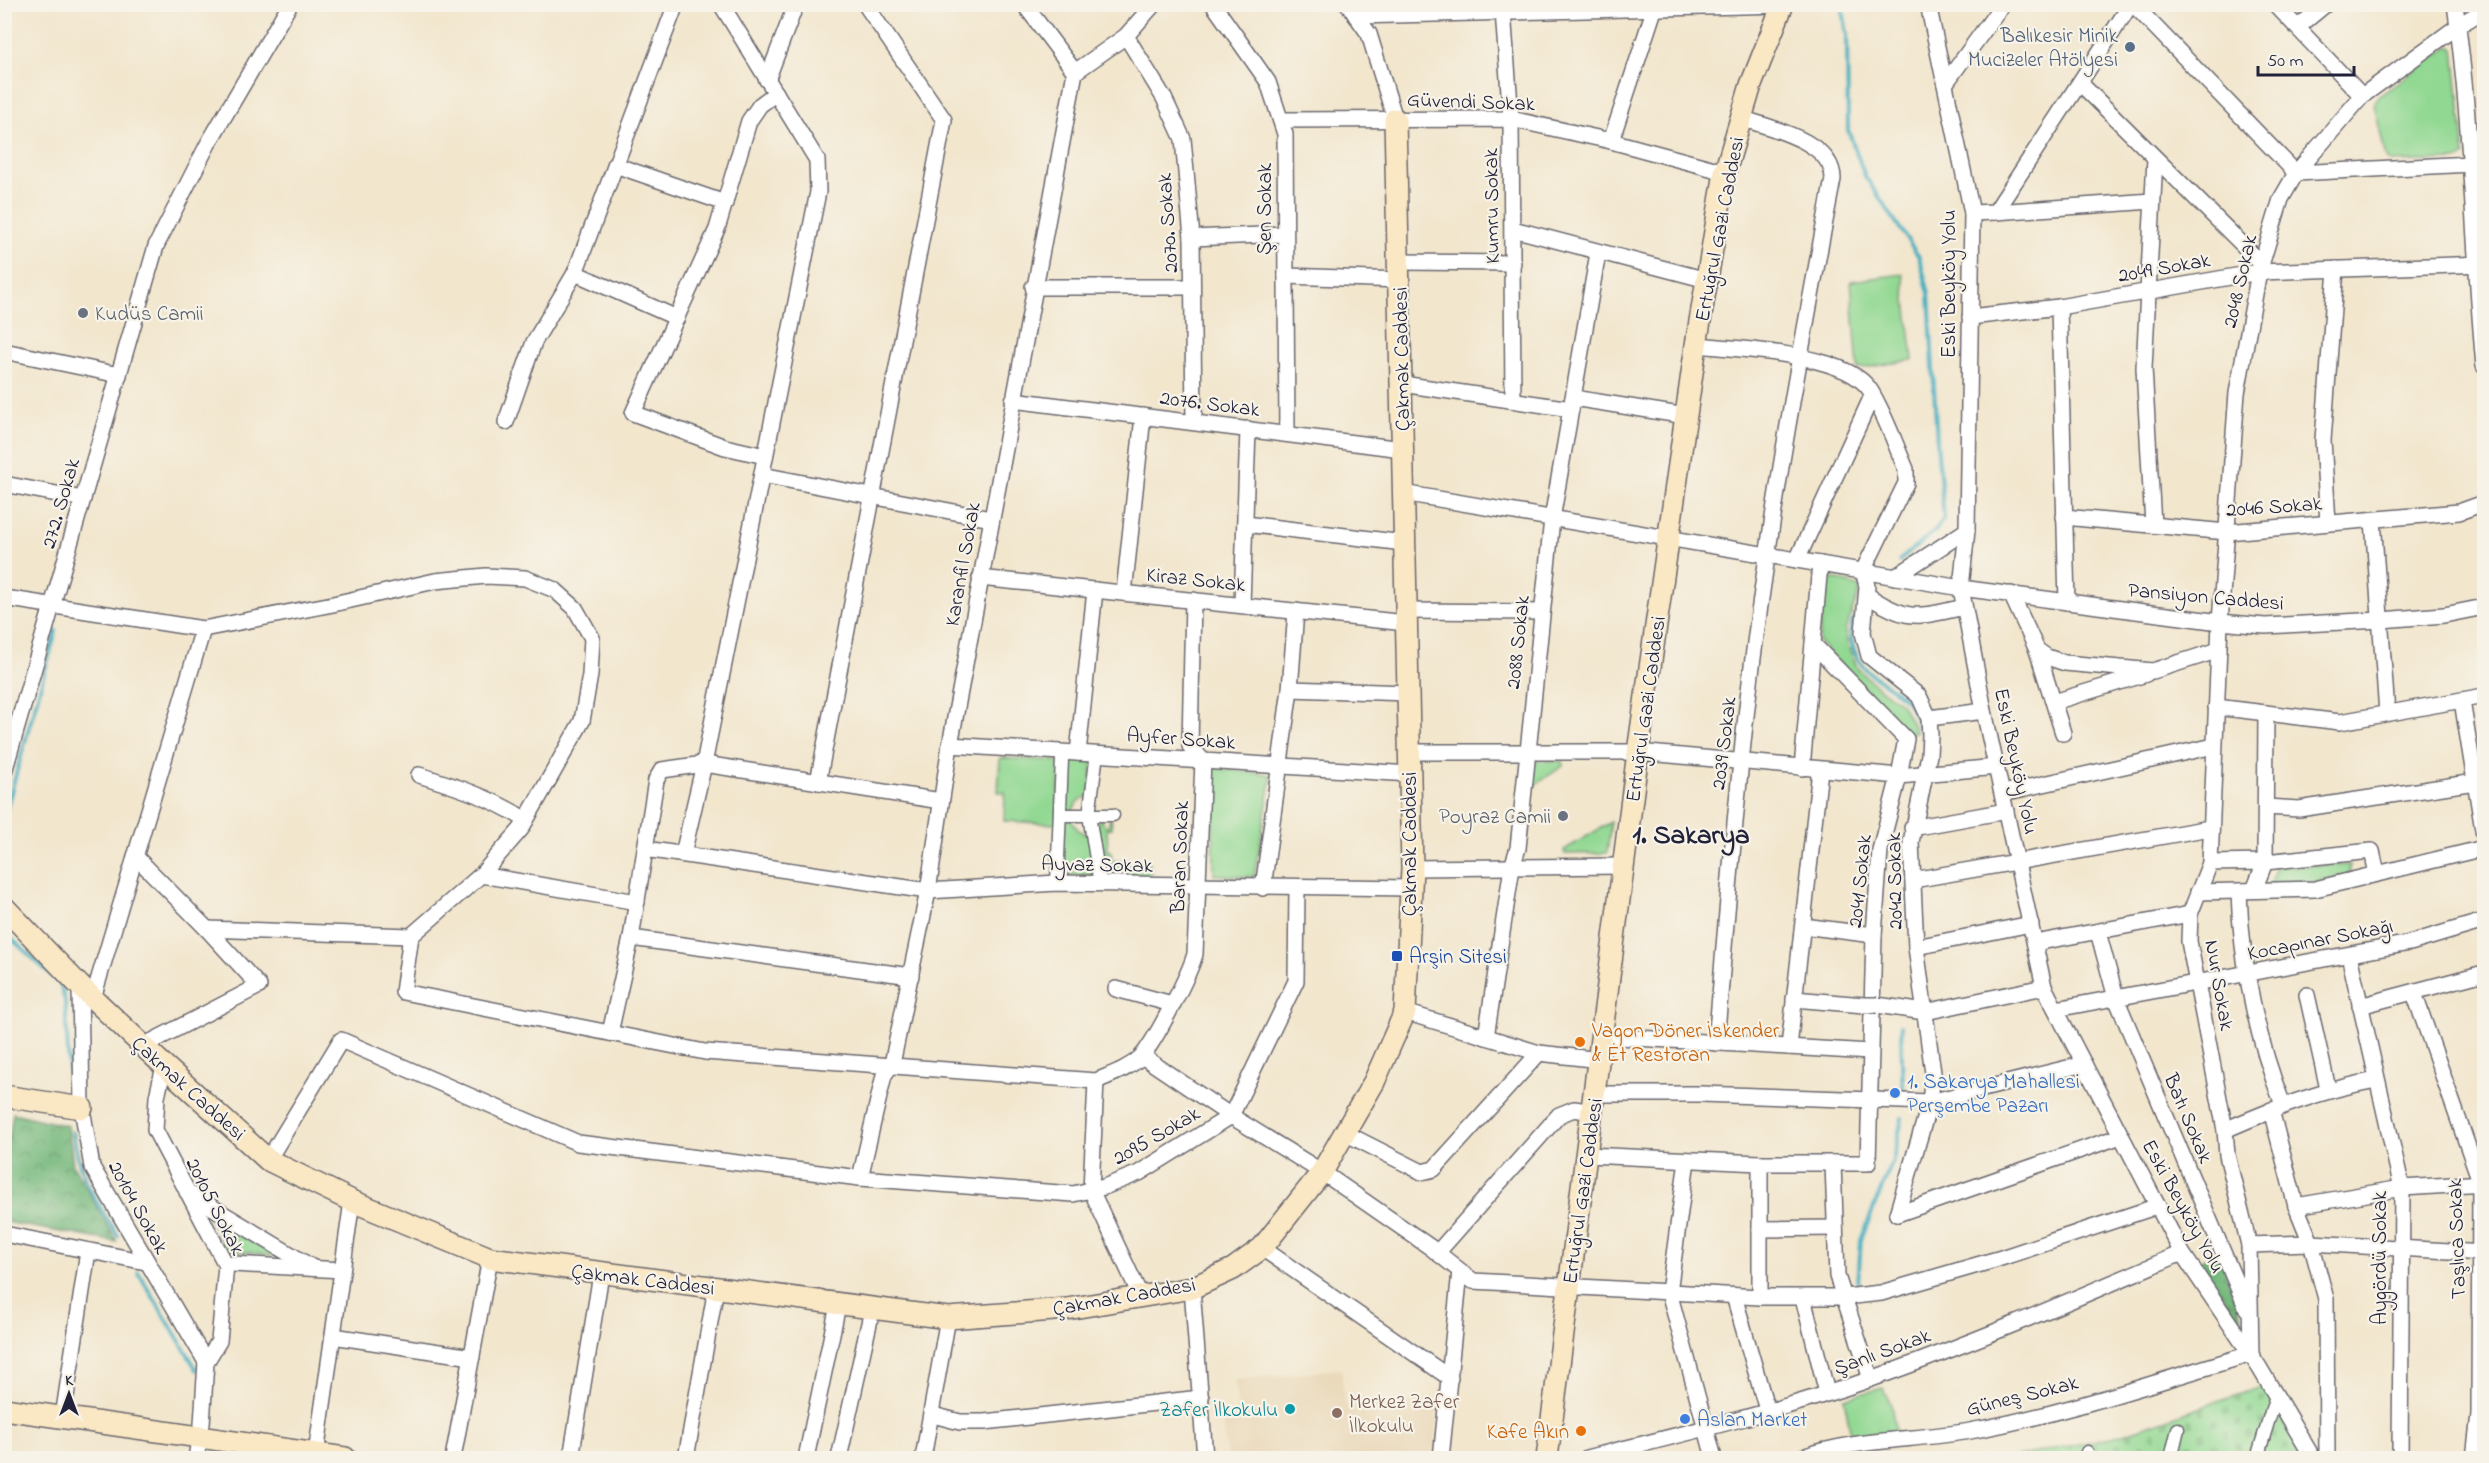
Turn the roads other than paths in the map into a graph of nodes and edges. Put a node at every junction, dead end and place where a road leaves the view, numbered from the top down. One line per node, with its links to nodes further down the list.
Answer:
1 (290, 4): 67 (street, 272. Sokak)
2 (676, 4): 38 (street)
3 (721, 4): 29 (street)
4 (796, 4): 29 (street)
5 (1024, 4): 26 (street)
6 (1154, 4): 25 (street)
7 (1213, 4): 34 (street, Şen Sokak)
8 (1928, 4): 27 (street, Eski Beyköy Yolu)
9 (2003, 4): 27 (street)
10 (2132, 4): 28 (street); 40 (street)
11 (2275, 4): 24 (street)
12 (2326, 4): 24 (street)
13 (2455, 4): 23 (street)
14 (865, 5): 84 (street)
15 (1755, 5): 16 (street); 17 (street)
16 (1782, 5): 31 (main road, Ertuğrul Gazi Caddesi)
17 (1656, 6): 18 (street); 35 (street)
18 (1559, 7): 22 (street)
19 (1464, 9): 20 (street); 22 (street)
20 (1352, 10): 32 (street)
21 (2484, 10): 23 (street, 2048 Sokak)
22 (1503, 11): 33 (street, Kumru Sokak)
23 (2458, 26): 30 (street, 2048 Sokak); 37 (street)
24 (2298, 27): 30 (street)
25 (1126, 36): 26 (street); 47 (street, 2070. Sokak)
26 (1075, 72): 57 (street, Karanfil Sokak)
27 (1945, 84): 44 (street, Eski Beyköy Yolu)
28 (2079, 84): 36 (street); 43 (street)
29 (772, 87): 42 (street); 80 (street)
30 (2362, 96): 40 (street, 2048 Sokak)
31 (1741, 118): 39 (main road, Ertuğrul Gazi Caddesi); 65 (street, 2039 Sokak)
32 (1395, 119): 33 (street, Güvendi Sokak); 34 (street, Güvendi Sokak); 53 (main road, Çakmak Caddesi)
33 (1511, 119): 35 (street, Güvendi Sokak); 45 (street, Kumru Sokak)
34 (1281, 120): 46 (street, Şen Sokak)
35 (1611, 141): 39 (street, Güvendi Sokak)
36 (2155, 159): 41 (street); 51 (street)
37 (2471, 164): 40 (street); 50 (street)
38 (615, 165): 42 (street); 54 (street)
39 (1725, 172): 56 (main road, Ertuğrul Gazi Caddesi)
40 (2296, 172): 51 (street, 2048 Sokak)
41 (2152, 201): 43 (street); 59 (street)
42 (725, 203): 62 (street)
43 (1995, 212): 44 (street)
44 (1972, 213): 61 (street, Eski Beyköy Yolu)
45 (1513, 230): 48 (street); 49 (street, Kumru Sokak)
46 (1284, 234): 47 (street); 55 (street, Şen Sokak)
47 (1192, 238): 58 (street, 2070. Sokak)
48 (1598, 253): 56 (street); 72 (street, 2088 Sokak)
49 (1514, 263): 53 (street); 71 (street, Kumru Sokak)
50 (2479, 264): 52 (street, 2049 Sokak); 66 (street)
51 (2260, 268): 52 (street, 2049 Sokak); 59 (street, 2049 Sokak); 95 (street, 2048 Sokak)
52 (2336, 269): 91 (street)
53 (1400, 271): 55 (street); 68 (main road, Çakmak Caddesi)
54 (575, 273): 62 (street); 75 (street)
55 (1286, 276): 78 (street, Şen Sokak)
56 (1707, 280): 63 (main road, Ertuğrul Gazi Caddesi)
57 (1033, 287): 58 (street); 70 (street, Karanfil Sokak)
58 (1192, 287): 76 (street, 2070. Sokak)
59 (2148, 291): 60 (street, 2049 Sokak); 93 (street)
60 (2059, 307): 61 (street, 2049 Sokak); 87 (street)
61 (1970, 317): 94 (street, Eski Beyköy Yolu)
62 (677, 318): 80 (street)
63 (1696, 345): 65 (street); 74 (main road, Ertuğrul Gazi Caddesi)
64 (4, 351): 67 (street)
65 (1799, 356): 69 (street); 98 (street, 2039 Sokak)
66 (2484, 366)
67 (119, 375): 85 (street, 272. Sokak)
68 (1402, 384): 71 (street); 79 (main road, Çakmak Caddesi)
69 (1872, 396): 99 (street); 101 (street)
70 (1013, 400): 73 (street, 2076. Sokak); 88 (street, Karanfil Sokak)
71 (1513, 400): 72 (street)
72 (1572, 403): 74 (street); 89 (street, 2088 Sokak)
73 (1143, 416): 76 (street, 2076. Sokak); 106 (street)
74 (1686, 416): 96 (main road, Ertuğrul Gazi Caddesi)
75 (506, 422)
76 (1194, 422): 77 (street, 2076. Sokak)
77 (1248, 429): 78 (street, 2076. Sokak); 92 (street)
78 (1287, 434): 79 (street, 2076. Sokak)
79 (1402, 449): 83 (main road, Çakmak Caddesi)
80 (765, 456): 81 (street)
81 (762, 475): 84 (street); 148 (street)
82 (4, 484): 85 (street)
83 (1403, 493): 89 (street, Pansiyon Caddesi); 97 (main road, Çakmak Caddesi)
84 (872, 496): 88 (street); 158 (street)
85 (83, 500): 113 (street, 272. Sokak)
86 (2484, 503): 90 (street, 2046 Sokak)
87 (2064, 517): 93 (street, 2046 Sokak); 111 (street)
88 (991, 519): 103 (street, Karanfil Sokak)
89 (1552, 519): 96 (street, Pansiyon Caddesi); 117 (street, 2088 Sokak)
90 (2373, 520): 91 (street, 2046 Sokak); 119 (street)
91 (2328, 523): 95 (street, 2046 Sokak)
92 (1245, 524): 97 (street); 112 (street)
93 (2153, 525): 95 (street, 2046 Sokak)
94 (1967, 530): 102 (street); 104 (street, Eski Beyköy Yolu)
95 (2227, 532): 120 (street, 2048 Sokak)
96 (1668, 538): 98 (street, Pansiyon Caddesi); 141 (main road, Ertuğrul Gazi Caddesi)
97 (1404, 543): 118 (main road, Çakmak Caddesi)
98 (1768, 555): 99 (street, Pansiyon Caddesi); 147 (street, 2039 Sokak)
99 (1797, 560): 100 (street, Pansiyon Caddesi)
100 (1820, 564): 101 (street, Pansiyon Caddesi); 122 (street)
101 (1863, 571): 102 (street, Pansiyon Caddesi); 108 (street, 2042 Sokak)
102 (1895, 577): 104 (street, Pansiyon Caddesi)
103 (980, 578): 105 (street, Kiraz Sokak); 138 (street, Karanfil Sokak)
104 (1961, 588): 107 (street, Pansiyon Caddesi); 114 (street, Eski Beyköy Yolu)
105 (1095, 590): 106 (street, Kiraz Sokak); 142 (street)
106 (1124, 592): 110 (street, Kiraz Sokak)
107 (2011, 594): 111 (street, Pansiyon Caddesi); 123 (street)
108 (1867, 595): 114 (street); 135 (street, 2042 Sokak)
109 (4, 598): 113 (street)
110 (1193, 600): 112 (street, Kiraz Sokak); 146 (street, Baran Sokak)
111 (2067, 602): 120 (street, Pansiyon Caddesi)
112 (1242, 605): 116 (street, Kiraz Sokak)
113 (52, 606): 121 (street); 137 (street, 272. Sokak)
114 (1964, 607): 132 (street, Eski Beyköy Yolu)
115 (2484, 607): 119 (street, Pansiyon Caddesi)
116 (1296, 611): 118 (street, Kiraz Sokak); 126 (street)
117 (1542, 612): 118 (street, Kiraz Sokak); 143 (street, 2088 Sokak)
118 (1406, 617): 127 (main road, Çakmak Caddesi)
119 (2381, 620): 120 (street, Pansiyon Caddesi); 134 (street)
120 (2220, 622): 124 (street, Nur Sokak)
121 (202, 628): 167 (street); 174 (street, 20104 Sokak)
122 (1813, 644): 151 (street); 157 (street, 2041 Sokak)
123 (2037, 650): 125 (street); 130 (street)
124 (2218, 650): 125 (street); 131 (street, Nur Sokak)
125 (2153, 671): 130 (street)
126 (1290, 689): 127 (street); 149 (street)
127 (1408, 693): 140 (main road, Çakmak Caddesi)
128 (2484, 696): 129 (street)
129 (2462, 701): 134 (street); 159 (street)
130 (2054, 702): 136 (street)
131 (2216, 707): 133 (street); 139 (street, Nur Sokak)
132 (1984, 711): 135 (street); 150 (street, Eski Beyköy Yolu)
133 (2266, 713): 134 (street); 162 (street)
134 (2387, 713)
135 (1929, 718): 156 (street, 2042 Sokak)
136 (2063, 733)
137 (9, 739): 153 (street, 272. Sokak)
138 (950, 745): 142 (street, Ayfer Sokak); 161 (street, Karanfil Sokak)
139 (2214, 746): 160 (street); 169 (street, Nur Sokak)
140 (1409, 752): 143 (street); 154 (main road, Çakmak Caddesi)
141 (1638, 752): 143 (street); 147 (street); 178 (main road, Ertuğrul Gazi Caddesi)
142 (1078, 753): 146 (street, Ayfer Sokak)
143 (1526, 753): 179 (street, 2088 Sokak)
144 (1062, 759): 164 (street)
145 (1096, 760): 165 (street)
146 (1203, 761): 149 (street, Ayfer Sokak); 186 (street, Baran Sokak)
147 (1741, 761): 151 (street); 225 (street, 2039 Sokak)
148 (704, 764): 158 (street); 172 (street); 173 (street)
149 (1279, 766): 154 (street, Ayfer Sokak); 187 (street)
150 (1997, 767): 156 (street); 160 (street, Eski Beyköy Yolu)
151 (1802, 768): 152 (street)
152 (1820, 770): 157 (street); 197 (street)
153 (4, 772)
154 (1410, 774): 182 (main road, Çakmak Caddesi)
155 (419, 775): 167 (street)
156 (1923, 775): 157 (street); 168 (street, 2042 Sokak)
157 (1899, 776): 200 (street, 2041 Sokak)
158 (818, 782): 161 (street)
159 (2475, 782): 162 (street); 170 (street)
160 (2003, 793): 163 (street, Eski Beyköy Yolu)
161 (941, 801): 189 (street, Karanfil Sokak)
162 (2266, 807): 176 (street)
163 (2006, 811): 168 (street); 175 (street, Eski Beyköy Yolu)
164 (1060, 815): 165 (street); 184 (street)
165 (1089, 815): 166 (street); 185 (street)
166 (1113, 815)
167 (526, 820): 181 (street)
168 (1912, 828): 183 (street, 2042 Sokak)
169 (2210, 828): 175 (street); 177 (street, Nur Sokak)
170 (2484, 836)
171 (2484, 848): 180 (street)
172 (645, 849): 173 (street, Ayvaz Sokak); 192 (street)
173 (683, 854): 189 (street, Ayvaz Sokak)
174 (135, 856): 198 (street); 212 (street, 20104 Sokak)
175 (2017, 860): 183 (street); 196 (street, Eski Beyköy Yolu)
176 (2265, 862): 177 (street); 180 (street); 190 (street)
177 (2210, 863): 191 (street, Nur Sokak)
178 (1624, 866): 179 (street, Ayvaz Sokak); 223 (main road, Ertuğrul Gazi Caddesi)
179 (1512, 867): 182 (street, Ayvaz Sokak); 224 (street, 2088 Sokak)
180 (2377, 874): 190 (street)
181 (481, 875): 192 (street); 201 (street)
182 (1411, 878): 188 (street, Ayvaz Sokak); 220 (main road, Çakmak Caddesi)
183 (1913, 880): 204 (street, 2042 Sokak)
184 (1057, 883): 185 (street, Ayvaz Sokak); 189 (street, Ayvaz Sokak)
185 (1100, 884): 186 (street, Ayvaz Sokak)
186 (1200, 887): 187 (street, Ayvaz Sokak); 217 (street, Baran Sokak)
187 (1263, 888): 188 (street, Ayvaz Sokak)
188 (1297, 888): 244 (street, 2095 Sokak)
189 (928, 891): 208 (street, Karanfil Sokak)
190 (2246, 891): 191 (street); 207 (street)
191 (2198, 892): 194 (street, Nur Sokak)
192 (637, 902): 202 (street)
193 (4, 907): 212 (main road, Çakmak Caddesi)
194 (2190, 914): 199 (street); 209 (street, Nur Sokak)
195 (2484, 921): 205 (street, Kocapınar Sokağı)
196 (2031, 924): 203 (street, Eski Beyköy Yolu); 204 (street)
197 (1803, 926): 200 (street); 216 (street)
198 (207, 929): 201 (street); 226 (street)
199 (2098, 932): 203 (street); 215 (street, Batı Sokak)
200 (1874, 935): 228 (street, 2041 Sokak)
201 (411, 936): 222 (street)
202 (631, 938): 208 (street); 222 (street)
203 (2035, 943): 210 (street, Eski Beyköy Yolu)
204 (1916, 946): 221 (street, 2042 Sokak)
205 (2349, 955): 207 (street, Kocapınar Sokağı); 218 (street, Aygördü Sokak)
206 (2484, 973): 213 (street)
207 (2248, 974): 209 (street, Kocapınar Sokağı); 242 (street)
208 (911, 976): 232 (street, Karanfil Sokak)
209 (2198, 983): 215 (street, Kocapınar Sokağı); 245 (street, Nur Sokak)
210 (2044, 987): 219 (street, Eski Beyköy Yolu); 221 (street)
211 (1116, 989): 217 (street)
212 (86, 992): 226 (main road, Çakmak Caddesi); 243 (street, 20104 Sokak)
213 (2414, 993): 218 (street); 255 (street, Taşlıca Sokak)
214 (2307, 995): 237 (street)
215 (2116, 998): 219 (street, Kocapınar Sokağı); 291 (street, Batı Sokak)
216 (1794, 999): 221 (street); 227 (street)
217 (1172, 1004): 230 (street, Baran Sokak)
218 (2360, 1006): 235 (street, Aygördü Sokak)
219 (2056, 1009): 233 (street, Eski Beyköy Yolu)
220 (1405, 1012): 224 (street); 246 (main road, Çakmak Caddesi)
221 (1925, 1012): 240 (street, 2042 Sokak)
222 (610, 1033): 232 (street)
223 (1603, 1036): 225 (street); 231 (main road, Ertuğrul Gazi Caddesi)
224 (1486, 1037): 229 (street)
225 (1716, 1043): 227 (street)
226 (143, 1046): 234 (main road, Çakmak Caddesi)
227 (1789, 1047): 228 (street)
228 (1870, 1052): 239 (street, 2041 Sokak)
229 (1539, 1053): 231 (street); 246 (street)
230 (1142, 1056): 236 (street, Baran Sokak); 244 (street)
231 (1600, 1060): 241 (main road, Ertuğrul Gazi Caddesi)
232 (892, 1064): 236 (street); 254 (street, Karanfil Sokak)
233 (2084, 1064): 240 (street); 247 (street, Eski Beyköy Yolu)
234 (164, 1066): 249 (main road, Çakmak Caddesi); 258 (street, 20105 Sokak)
235 (2376, 1080): 237 (street); 256 (street, Aygördü Sokak)
236 (1096, 1081): 257 (street)
237 (2328, 1089): 242 (street)
238 (4, 1096): 243 (main road)
239 (1870, 1102): 240 (street); 241 (street); 252 (street, 2041 Sokak)
240 (1930, 1102): 247 (street, 2042 Sokak)
241 (1594, 1103): 248 (main road, Ertuğrul Gazi Caddesi); 270 (street)
242 (2277, 1107): 245 (street); 261 (street)
243 (82, 1108): 274 (street, 20104 Sokak)
244 (1231, 1116): 253 (street); 257 (street, 2095 Sokak)
245 (2225, 1130): 266 (street, Nur Sokak)
246 (1345, 1133): 253 (main road, Çakmak Caddesi)
247 (2121, 1136): 260 (street, Eski Beyköy Yolu)
248 (1587, 1155): 250 (street); 280 (main road, Ertuğrul Gazi Caddesi)
249 (268, 1160): 254 (street, 2095 Sokak); 259 (main road, Çakmak Caddesi)
250 (1687, 1160): 251 (street); 283 (street)
251 (1760, 1163): 252 (street); 263 (street)
252 (1833, 1163): 262 (street)
253 (1322, 1172): 267 (main road, Çakmak Caddesi); 270 (street)
254 (860, 1178): 257 (street, 2095 Sokak)
255 (2482, 1182): 256 (street); 272 (street, Taşlıca Sokak)
256 (2402, 1188): 261 (street); 268 (street, Aygördü Sokak)
257 (1091, 1190): 285 (street)
258 (186, 1192): 276 (street); 296 (street, 20105 Sokak)
259 (352, 1201): 273 (main road, Çakmak Caddesi); 277 (street)
260 (2157, 1206): 271 (street, Eski Beyköy Yolu); 287 (street)
261 (2296, 1206): 265 (street)
262 (1835, 1228): 263 (street); 287 (street)
263 (1760, 1229): 286 (street)
264 (4, 1234): 269 (street)
265 (2311, 1243): 266 (street); 268 (street); 327 (street)
266 (2249, 1245): 291 (street, Nur Sokak)
267 (1262, 1248): 282 (main road, Çakmak Caddesi); 297 (street)
268 (2401, 1248): 272 (street); 328 (street, Aygördü Sokak)
269 (88, 1251): 274 (street); 305 (street)
270 (1437, 1253): 278 (street)
271 (2182, 1253): 294 (street, Eski Beyköy Yolu); 298 (street, Şanlı Sokak)
272 (2482, 1253): 329 (street, Taşlıca Sokak)
273 (490, 1258): 279 (main road, Çakmak Caddesi); 295 (street)
274 (146, 1262): 296 (street, 20104 Sokak)
275 (233, 1264): 276 (street)
276 (313, 1268): 277 (street)
277 (342, 1270): 293 (street)
278 (1460, 1271): 280 (street); 297 (street)
279 (601, 1274): 281 (main road, Çakmak Caddesi); 313 (street)
280 (1569, 1285): 283 (street); 320 (main road, Ertuğrul Gazi Caddesi)
281 (716, 1288): 289 (main road, Çakmak Caddesi); 314 (street)
282 (1192, 1288): 285 (main road, Çakmak Caddesi); 300 (street)
283 (1669, 1292): 284 (street); 306 (street)
284 (1734, 1296): 286 (street); 303 (street)
285 (1142, 1297): 292 (main road, Çakmak Caddesi)
286 (1760, 1297): 288 (street)
287 (1845, 1297): 288 (street); 298 (street)
288 (1803, 1298): 299 (street)
289 (838, 1305): 290 (main road, Çakmak Caddesi); 315 (street)
290 (872, 1310): 292 (main road, Çakmak Caddesi); 316 (street)
291 (2250, 1317): 294 (street, Nur Sokak)
292 (948, 1318): 304 (street)
293 (333, 1336): 295 (street); 309 (street)
294 (2251, 1354): 323 (street, Güneş Sokak); 326 (street, Eski Beyköy Yolu)
295 (472, 1357): 312 (street)
296 (207, 1362): 308 (street, 20105 Sokak)
297 (1450, 1378): 319 (street)
298 (1870, 1379): 299 (street, Şanlı Sokak)
299 (1827, 1393): 303 (street, Şanlı Sokak)
300 (1201, 1398): 304 (street); 318 (street)
301 (2275, 1399): 325 (street)
302 (4, 1409): 305 (main road)
303 (1767, 1410): 306 (street, Şanlı Sokak)
304 (933, 1415): 317 (street)
305 (63, 1417): 308 (main road)
306 (1706, 1428): 321 (street, Şanlı Sokak); 322 (street)
307 (2178, 1429): 324 (street)
308 (200, 1437): 309 (main road); 310 (street, 20105 Sokak)
309 (316, 1454): 311 (main road)
310 (196, 1458)
311 (345, 1458)
312 (453, 1458)
313 (571, 1458)
314 (686, 1458)
315 (806, 1458)
316 (839, 1458)
317 (924, 1458)
318 (1205, 1458)
319 (1441, 1458)
320 (1547, 1458)
321 (1587, 1458)
322 (1714, 1458)
323 (1800, 1458)
324 (2171, 1458)
325 (2257, 1458)
326 (2313, 1458)
327 (2327, 1458)
328 (2400, 1458)
329 (2474, 1458)

